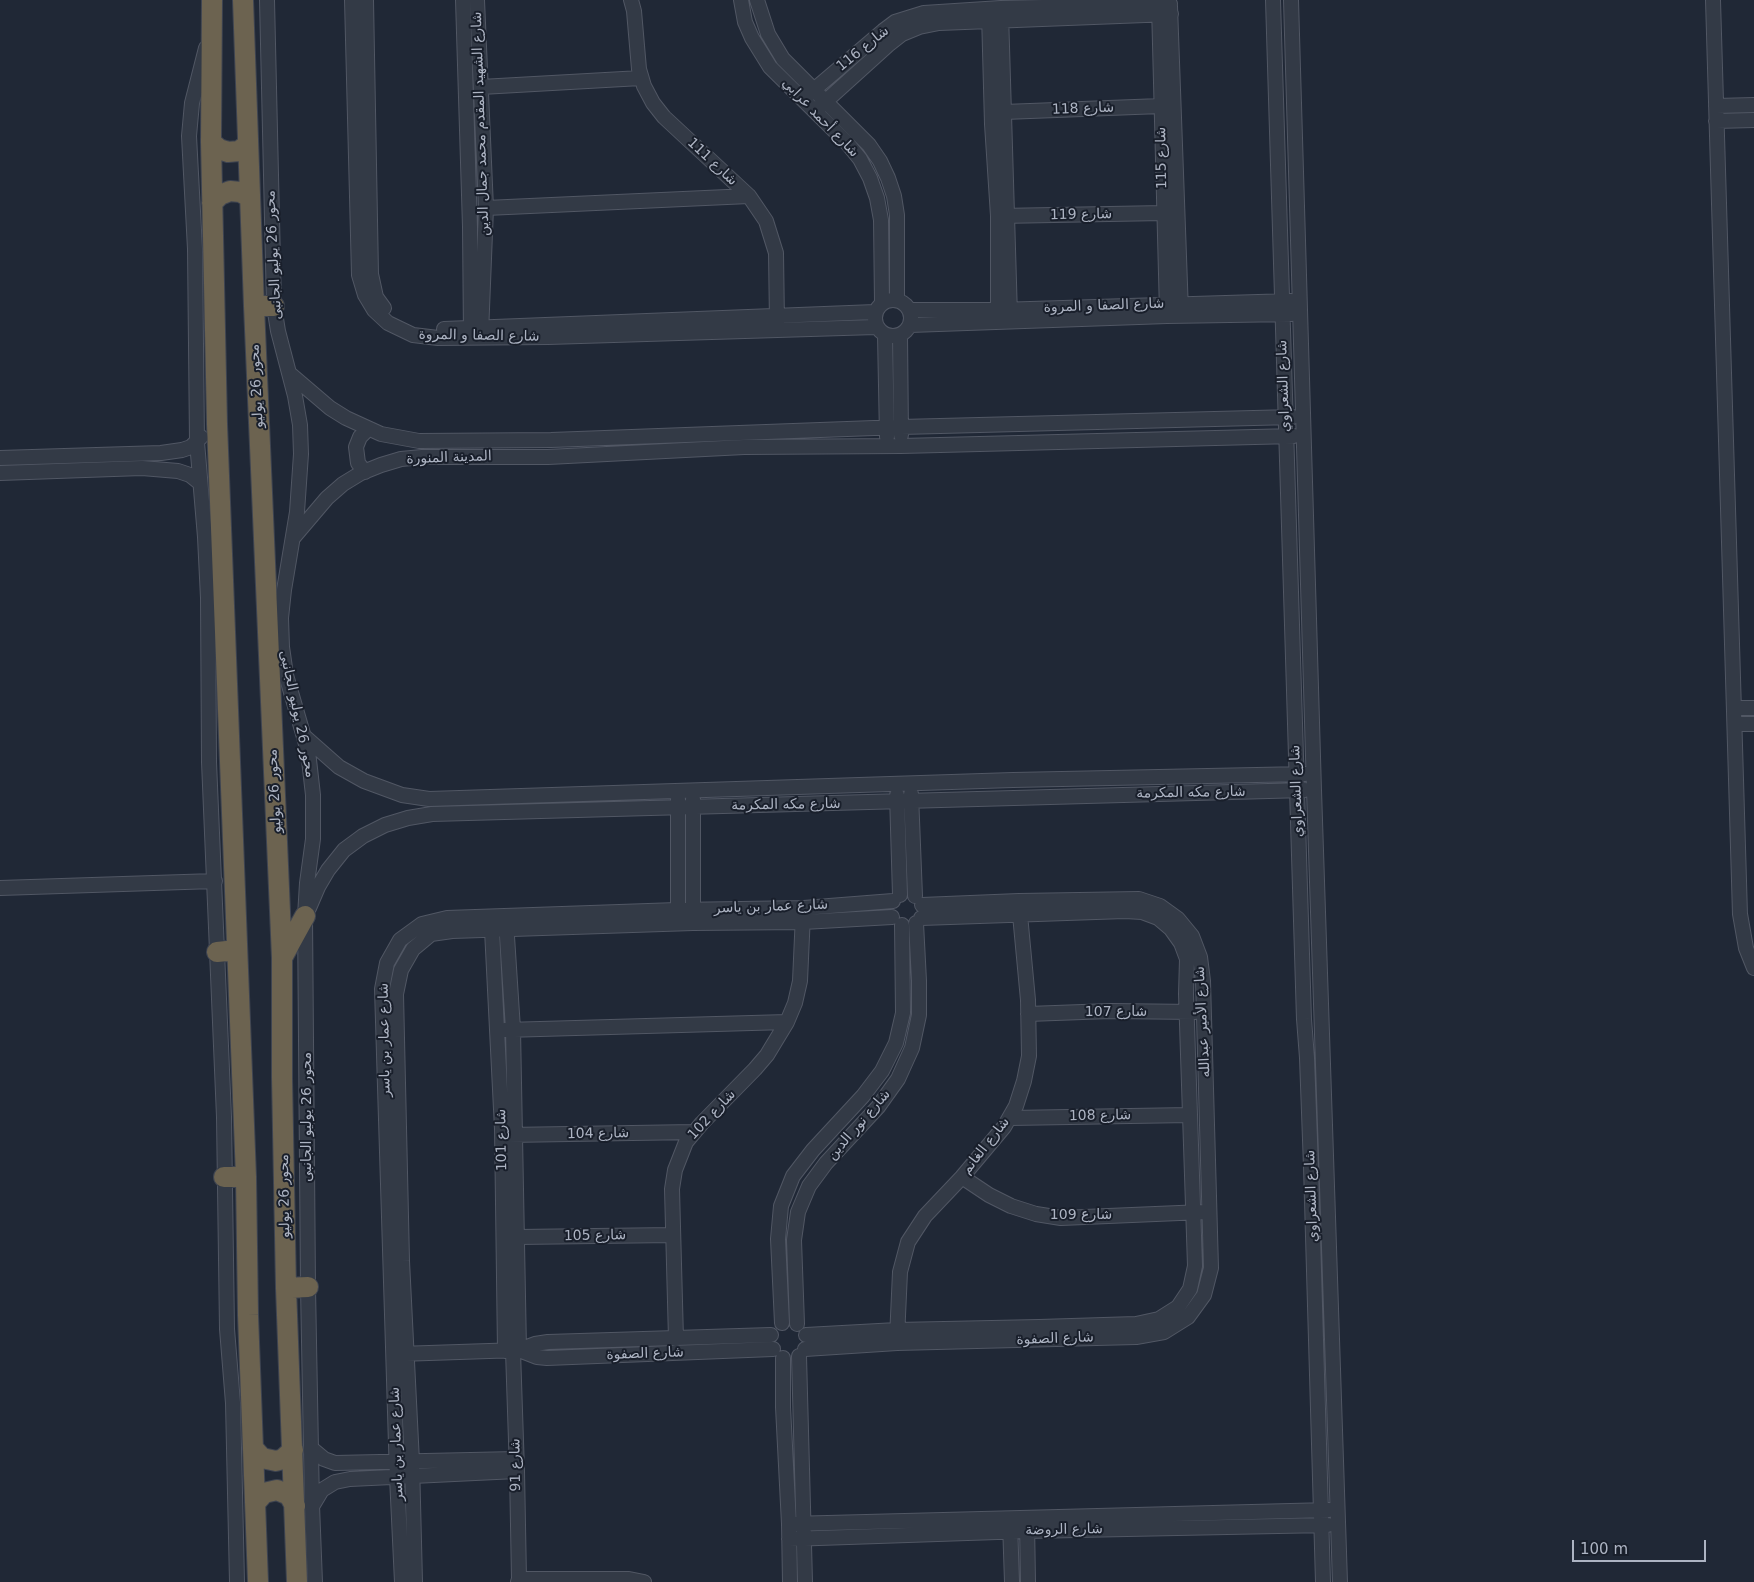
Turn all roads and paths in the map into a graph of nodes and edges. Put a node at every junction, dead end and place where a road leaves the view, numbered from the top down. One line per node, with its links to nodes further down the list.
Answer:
1 (212, 0): 16 (highway)
2 (243, 0): 30 (highway, محور 26 يوليو)
3 (267, 0): 39 (street, محور 26 يوليو الجانبى)
4 (352, 0): 20 (street, شارع الصفا و المروة)
5 (366, 0): 20 (street, شارع الصفا و المروة)
6 (463, 0): 50 (street, شارع الشهيد المقدم محمد جمال الدين)
7 (477, 0): 18 (street, شارع الشهيد المقدم محمد جمال الدين)
8 (631, 0): 17 (street, شارع 111)
9 (741, 0): 21 (street, شارع أحمد عرابي)
10 (757, 0): 19 (street, شارع أحمد عرابي)
11 (1273, 0): 41 (street, شارع الشعراوي)
12 (1291, 0): 42 (street, شارع الشعراوي)
13 (1713, 0): 25 (street)
14 (1165, 6): 15 (street, شارع 116); 24 (street, شارع 115); 44 (street, شارع 115)
15 (995, 15): 19 (street, شارع 116); 23 (street, شارع 116); 26 (street); 36 (street)
16 (211, 33): 29 (highway); 65 (street)
17 (641, 78): 18 (street); 31 (street, شارع 111)
18 (481, 87): 34 (street, شارع الشهيد المقدم محمد جمال الدين)
19 (814, 90): 21 (street, شارع 116); 23 (street, شارع أحمد عرابي)
20 (362, 94): 50 (street, شارع الصفا و المروة)
21 (803, 99): 23 (street, شارع أحمد عرابي)
22 (1754, 105): 25 (street)
23 (820, 106): 37 (street, شارع أحمد عرابي); 40 (street, شارع أحمد عرابي)
24 (1161, 106): 26 (street, شارع 118); 35 (street, شارع 115)
25 (1716, 106): 28 (street)
26 (1004, 112): 36 (street)
27 (1754, 120): 28 (street)
28 (1716, 121): 75 (street)
29 (211, 142): 30 (highway); 33 (highway)
30 (247, 145): 32 (highway, محور 26 يوليو)
31 (749, 196): 34 (street); 45 (street, شارع 111)
32 (250, 197): 33 (highway); 38 (highway, محور 26 يوليو)
33 (212, 203): 53 (highway)
34 (486, 208): 50 (street, شارع الشهيد المقدم محمد جمال الدين)
35 (1164, 213): 36 (street, شارع 119); 44 (street, شارع 115)
36 (1003, 216): 46 (street)
37 (897, 300): 40 (street); 43 (street)
38 (254, 306): 39 (highway); 115 (highway, محور 26 يوليو)
39 (274, 306): 52 (street, محور 26 يوليو الجانبى)
40 (878, 308): 45 (street, شارع الصفا و المروة); 49 (street)
41 (1282, 308): 42 (street, شارع الصفا و المروة); 44 (street, شارع الصفا و المروة); 54 (street, شارع الشعراوي)
42 (1300, 308): 55 (street, شارع الشعراوي)
43 (909, 310): 46 (street, شارع الصفا و المروة); 47 (street)
44 (1174, 310): 46 (street, شارع الصفا و المروة)
45 (777, 315): 48 (street, شارع 111); 50 (street, شارع الصفا و المروة)
46 (1004, 316): 47 (street, شارع الصفا و المروة)
47 (910, 325): 51 (street)
48 (777, 329): 49 (street, شارع الصفا و المروة); 50 (street, شارع الصفا و المروة)
49 (880, 331): 51 (street); 57 (street)
50 (476, 332)
51 (900, 335): 58 (street)
52 (290, 373): 59 (street); 74 (street, محور 26 يوليو الجانبى)
53 (217, 417): 65 (street); 114 (highway)
54 (1286, 417): 55 (street); 56 (street); 60 (street, شارع الشعراوي)
55 (1304, 418): 61 (street, شارع الشعراوي)
56 (1101, 421): 58 (street); 64 (street)
57 (887, 428): 58 (street); 63 (street); 66 (street)
58 (901, 428): 66 (street)
59 (368, 429): 62 (street); 71 (street)
60 (1286, 436): 61 (street); 64 (street); 80 (street, شارع الشعراوي)
61 (1304, 436): 81 (street, شارع الشعراوي)
62 (548, 440): 63 (street); 68 (street)
63 (744, 441): 66 (street); 68 (street, المدينة المنورة)
64 (1103, 441): 66 (street)
65 (197, 442): 67 (street); 73 (street)
66 (894, 446)
67 (160, 453): 69 (street); 70 (street)
68 (548, 456): 71 (street, المدينة المنورة)
69 (0, 458)
70 (161, 469): 72 (street); 73 (street)
71 (365, 472): 74 (street, المدينة المنورة)
72 (0, 473)
73 (200, 483): 101 (street)
74 (291, 541): 79 (street, محور 26 يوليو الجانبى)
75 (1734, 708): 76 (street); 77 (street)
76 (1754, 708)
77 (1735, 724): 78 (street); 116 (street)
78 (1754, 724)
79 (304, 737): 92 (street, شارع مكه المكرمة); 108 (street, محور 26 يوليو الجانبى)
80 (1297, 774): 81 (street, شارع مكه المكرمة); 82 (street, شارع مكه المكرمة); 86 (street, شارع الشعراوي)
81 (1313, 774): 87 (street, شارع الشعراوي)
82 (1013, 780): 83 (street, شارع مكه المكرمة); 93 (street)
83 (911, 784): 84 (street, شارع مكه المكرمة); 94 (street, شارع نور الدين)
84 (896, 785): 85 (street, شارع مكه المكرمة); 94 (street, شارع نور الدين)
85 (693, 790): 88 (street, شارع مكه المكرمة); 96 (street)
86 (1297, 790): 87 (street, شارع مكه المكرمة); 93 (street, شارع مكه المكرمة); 158 (street, شارع الشعراوي)
87 (1314, 790): 159 (street, شارع الشعراوي)
88 (678, 791): 89 (street, شارع مكه المكرمة); 95 (street)
89 (607, 793): 90 (street, شارع مكه المكرمة); 97 (street)
90 (582, 794): 91 (street, شارع مكه المكرمة); 98 (street)
91 (534, 795): 92 (street, شارع مكه المكرمة); 99 (street)
92 (471, 797): 100 (street)
93 (1015, 799): 94 (street, شارع مكه المكرمة)
94 (904, 802): 96 (street, شارع مكه المكرمة); 103 (street, شارع نور الدين); 106 (street, شارع نور الدين)
95 (678, 807): 96 (street, شارع مكه المكرمة); 97 (street, شارع مكه المكرمة); 110 (street)
96 (693, 807): 109 (street)
97 (607, 809): 98 (street, شارع مكه المكرمة)
98 (584, 810): 99 (street, شارع مكه المكرمة)
99 (536, 811): 100 (street, شارع مكه المكرمة)
100 (472, 812): 108 (street, شارع مكه المكرمة)
101 (215, 881): 102 (street); 114 (street)
102 (0, 888)
103 (897, 898): 106 (street); 107 (street, شارع عمار بن ياسر); 111 (street)
104 (1019, 908): 105 (street, شارع الأمير عبدالله); 106 (street, شارع الأمير عبدالله); 120 (street, شارع الغانم)
105 (1152, 909): 118 (street, شارع الأمير عبدالله); 119 (street, شارع الأمير عبدالله)
106 (919, 910): 111 (street); 132 (street, شارع نور الدين)
107 (804, 915): 109 (street, شارع عمار بن ياسر); 111 (street, شارع عمار بن ياسر); 121 (street, شارع 102)
108 (305, 916): 115 (highway); 140 (street, محور 26 يوليو الجانبى)
109 (693, 916): 110 (street, شارع عمار بن ياسر)
110 (678, 917): 112 (street, شارع عمار بن ياسر)
111 (897, 921): 130 (street, شارع نور الدين)
112 (506, 923): 113 (street, شارع عمار بن ياسر); 117 (street, شارع عمار بن ياسر); 122 (street, شارع 101)
113 (492, 930): 117 (street, شارع عمار بن ياسر); 123 (street, شارع 101)
114 (227, 951): 133 (highway); 135 (street)
115 (282, 958): 141 (highway, محور 26 يوليو)
116 (1754, 968)
117 (390, 1012): 148 (street, شارع عمار بن ياسر)
118 (1187, 1012): 119 (street, شارع 107); 120 (street, شارع 107); 125 (street, شارع الأمير عبدالله)
119 (1204, 1012): 124 (street, شارع الأمير عبدالله)
120 (1028, 1014): 127 (street, شارع الغانم)
121 (787, 1022): 122 (street); 129 (street, شارع 102)
122 (513, 1029): 123 (street); 131 (street, شارع 101)
123 (498, 1030): 131 (street, شارع 101)
124 (1206, 1092): 125 (street); 128 (street, شارع الأمير عبدالله)
125 (1189, 1094): 126 (street, شارع الأمير عبدالله)
126 (1190, 1117): 127 (street, شارع 108); 128 (street, شارع 108); 136 (street, شارع الأمير عبدالله)
127 (1010, 1118): 134 (street, شارع الغانم)
128 (1207, 1119): 137 (street, شارع الأمير عبدالله)
129 (694, 1132): 131 (street, شارع 104); 138 (street, شارع 102)
130 (828, 1134): 132 (street); 142 (street, شارع نور الدين)
131 (509, 1135): 139 (street, شارع 101); 147 (street, شارع 101)
132 (841, 1147): 145 (street, شارع نور الدين)
133 (246, 1177): 135 (highway); 149 (highway)
134 (962, 1177): 136 (street, شارع 109); 143 (street, شارع الغانم)
135 (224, 1178): 169 (street)
136 (1195, 1212): 137 (street, شارع 109); 143 (street, شارع الصفوة)
137 (1209, 1212): 143 (street, شارع الصفوة)
138 (673, 1235): 139 (street, شارع 105); 144 (street, شارع 102)
139 (518, 1237): 147 (street, شارع 101)
140 (308, 1287): 141 (highway); 150 (street, محور 26 يوليو الجانبى)
141 (286, 1288): 150 (highway, محور 26 يوليو)
142 (782, 1323): 145 (street); 146 (street)
143 (897, 1336): 145 (street, شارع الصفوة)
144 (676, 1339): 146 (street, شارع الصفوة); 147 (street, شارع الصفوة)
145 (802, 1341): 146 (street); 162 (street, شارع نور الدين)
146 (776, 1347): 147 (street, شارع الصفوة); 162 (street, شارع نور الدين)
147 (512, 1351): 148 (street, شارع الصفوة); 153 (street, شارع 91)
148 (400, 1354): 151 (street, شارع عمار بن ياسر); 152 (street, شارع عمار بن ياسر)
149 (253, 1448): 150 (highway); 156 (highway)
150 (302, 1450): 151 (street); 157 (highway, محور 26 يوليو)
151 (397, 1462): 152 (street); 155 (street, شارع عمار بن ياسر)
152 (412, 1462): 153 (street); 154 (street, شارع عمار بن ياسر)
153 (517, 1465): 154 (street); 168 (street, شارع 91)
154 (412, 1476): 155 (street); 174 (street, شارع عمار بن ياسر)
155 (397, 1477): 157 (street); 173 (street, شارع عمار بن ياسر)
156 (256, 1502): 157 (highway); 170 (highway)
157 (304, 1506): 171 (highway, محور 26 يوليو); 172 (street)
158 (1320, 1510): 159 (street, شارع الروضة); 160 (street, شارع الروضة); 164 (street, شارع الشعراوي)
159 (1338, 1510): 163 (street, شارع الشعراوي)
160 (1027, 1517): 161 (street, شارع الروضة); 165 (street)
161 (1010, 1518): 162 (street, شارع الروضة); 166 (street)
162 (796, 1524): 167 (street, شارع نور الدين)
163 (1338, 1524): 164 (street, شارع الروضة); 181 (street, شارع الشعراوي)
164 (1321, 1525): 165 (street, شارع الروضة); 180 (street, شارع الشعراوي)
165 (1027, 1531): 166 (street, شارع الروضة); 179 (street)
166 (1011, 1532): 167 (street, شارع الروضة); 178 (street)
167 (796, 1539): 176 (street, شارع نور الدين); 177 (street, شارع نور الدين)
168 (519, 1581): 175 (street)
169 (237, 1582)
170 (258, 1582)
171 (297, 1582)
172 (316, 1582)
173 (402, 1582)
174 (415, 1582)
175 (644, 1582)
176 (790, 1582)
177 (805, 1582)
178 (1012, 1582)
179 (1028, 1582)
180 (1323, 1582)
181 (1340, 1582)

